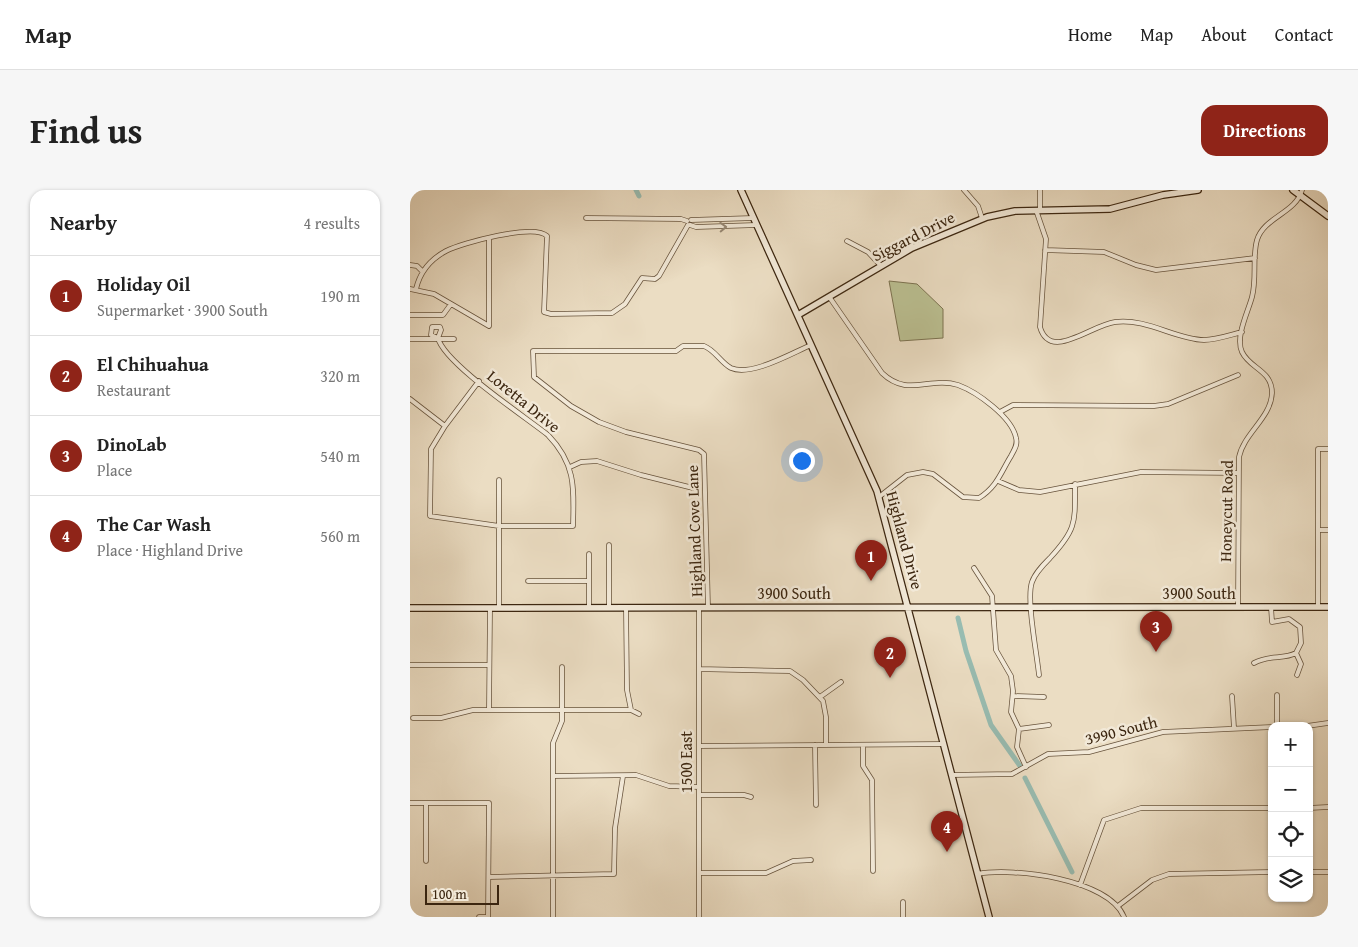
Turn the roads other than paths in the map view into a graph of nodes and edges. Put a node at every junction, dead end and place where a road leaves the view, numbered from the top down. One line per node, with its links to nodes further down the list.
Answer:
1 (741, 190): 10 (main road, Highland Drive)
2 (964, 190): 11 (street)
3 (1040, 190): 7 (street)
4 (1198, 190): 7 (main road, Siggard Drive)
5 (1293, 190): 6 (main road)
6 (1302, 193): 8 (main road); 17 (street, Honeycut Road)
7 (1038, 210): 11 (main road, Siggard Drive); 16 (street)
8 (1328, 216)
9 (586, 218): 12 (street)
10 (753, 218): 12 (street); 13 (main road, Highland Drive)
11 (982, 218): 19 (main road, Siggard Drive)
12 (689, 223): 13 (street, one-way to 13); 14 (street)
13 (756, 225): 26 (main road, Highland Drive)
14 (489, 239): 20 (street); 24 (street)
15 (847, 241): 19 (street)
16 (1046, 250): 17 (street); 27 (street)
17 (1255, 258): 27 (street, Honeycut Road)
18 (410, 265): 20 (street)
19 (881, 266): 23 (main road, Siggard Drive)
20 (422, 271): 22 (street)
21 (410, 288): 22 (street)
22 (416, 289): 24 (street)
23 (830, 298): 26 (main road, Siggard Drive); 35 (street)
24 (451, 304): 25 (street)
25 (410, 315)
26 (798, 315): 31 (main road, Highland Drive)
27 (1242, 332): 39 (street, Honeycut Road)
28 (438, 338): 29 (street); 30 (street); 33 (street, Loretta Drive)
29 (410, 339)
30 (454, 339)
31 (811, 344): 44 (main road, Highland Drive); 60 (street, Highland Cove Lane)
32 (1238, 375): 35 (street)
33 (479, 381): 36 (street); 38 (street, Loretta Drive)
34 (410, 399): 36 (street)
35 (1000, 412): 41 (street)
36 (445, 426): 45 (street)
37 (1328, 449): 46 (street)
38 (570, 467): 43 (street); 45 (street, Loretta Drive)
39 (1238, 473): 42 (street); 55 (street, Honeycut Road)
40 (499, 480): 45 (street)
41 (998, 481): 42 (street); 44 (street)
42 (1075, 484): 54 (street)
43 (697, 489)
44 (879, 497): 61 (main road, Highland Drive)
45 (499, 526): 66 (street)
46 (1318, 530): 47 (street); 62 (street)
47 (1328, 530)
48 (609, 545): 67 (street)
49 (589, 554): 52 (street)
50 (974, 568): 53 (street)
51 (528, 581): 52 (street)
52 (589, 581): 57 (street)
53 (993, 606): 54 (main road, 3900 South); 61 (main road, 3900 South); 78 (street)
54 (1030, 606): 55 (main road, 3900 South); 74 (street)
55 (1238, 606): 56 (main road, 3900 South)
56 (1271, 606): 62 (main road, 3900 South); 68 (street)
57 (588, 607): 66 (main road, 3900 South); 67 (main road, 3900 South)
58 (626, 607): 59 (main road, 3900 South); 67 (main road, 3900 South); 84 (street)
59 (699, 607): 60 (main road, 3900 South); 73 (street, 1500 East)
60 (708, 607): 61 (main road, 3900 South)
61 (909, 607): 96 (main road, Highland Drive)
62 (1318, 607): 63 (main road, 3900 South)
63 (1328, 607)
64 (410, 608): 65 (main road, 3900 South)
65 (490, 608): 66 (main road, 3900 South); 71 (street)
66 (499, 608)
67 (609, 608)
68 (1296, 653): 69 (street); 75 (street)
69 (1254, 663)
70 (410, 665): 71 (street)
71 (489, 665): 82 (street)
72 (562, 668): 83 (street)
73 (699, 669): 80 (street); 98 (street, 1500 East)
74 (1039, 675)
75 (1297, 675)
76 (841, 682): 80 (street)
77 (1277, 695): 87 (street)
78 (1013, 696): 81 (street); 93 (street)
79 (1232, 696): 92 (street)
80 (820, 697): 94 (street)
81 (1044, 697)
82 (490, 710): 83 (street); 86 (street)
83 (563, 710): 84 (street); 101 (street)
84 (631, 710): 85 (street)
85 (639, 714)
86 (413, 718)
87 (1277, 722)
88 (1328, 723): 90 (street)
89 (1049, 725): 93 (street)
90 (1313, 725)
91 (1268, 727): 92 (street, 3990 South)
92 (1234, 728): 99 (street, 3990 South)
93 (1019, 729): 99 (street)
94 (826, 744): 95 (street); 97 (street)
95 (862, 744): 96 (street); 114 (street)
96 (944, 744): 100 (main road, Highland Drive)
97 (815, 745): 98 (street); 108 (street)
98 (699, 746): 103 (street, 1500 East)
99 (1026, 767): 100 (street, 3990 South)
100 (952, 775): 119 (main road, Highland Drive)
101 (553, 776): 102 (street); 121 (street)
102 (623, 776): 103 (street); 121 (street)
103 (699, 786): 104 (street, 1500 East)
104 (699, 795): 105 (street); 118 (street, 1500 East)
105 (751, 798)
106 (410, 803): 107 (street)
107 (426, 803): 113 (street); 120 (street)
108 (816, 805)
109 (1268, 808): 122 (street)
110 (1313, 808): 111 (street)
111 (1328, 808)
112 (811, 860): 118 (street)
113 (426, 861)
114 (873, 871)
115 (1268, 872): 124 (street)
116 (1313, 872): 117 (street)
117 (1328, 872)
118 (699, 873): 128 (street, 1500 East)
119 (978, 874): 122 (street); 130 (main road, Highland Drive)
120 (488, 877): 121 (street); 126 (street)
121 (553, 877): 127 (street)
122 (1080, 884): 124 (street)
123 (902, 902): 129 (street)
124 (1118, 906): 131 (street)
125 (479, 917): 126 (street)
126 (488, 917)
127 (553, 917)
128 (699, 917)
129 (902, 917)
130 (989, 917)
131 (1124, 917)

